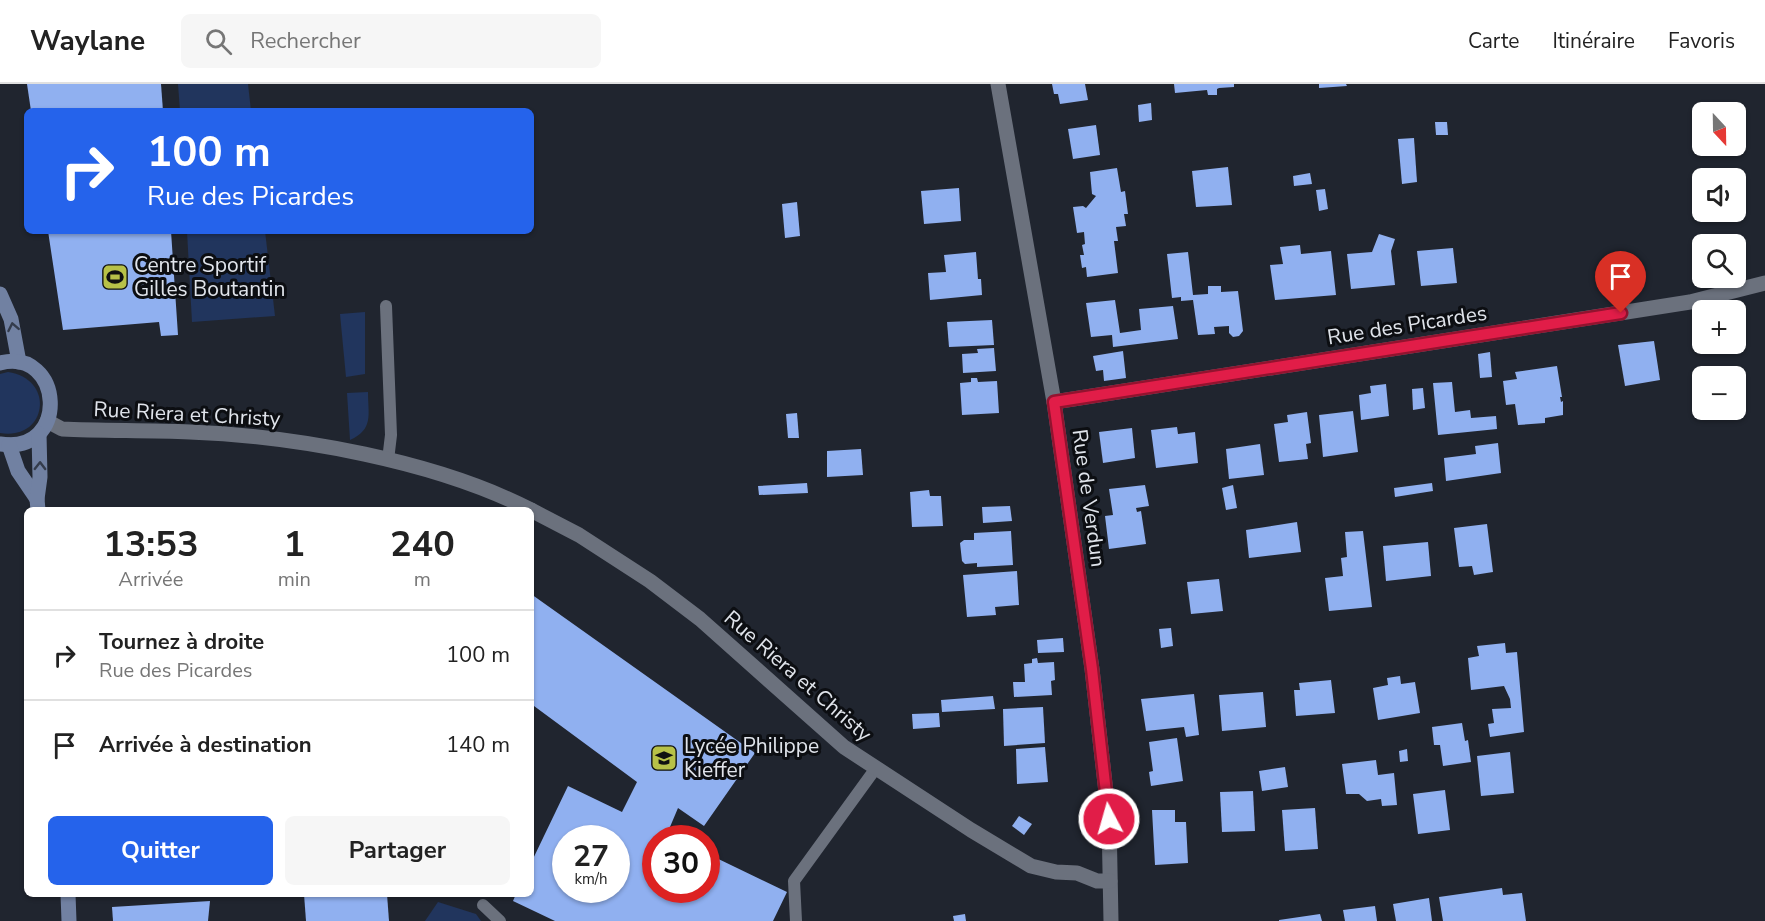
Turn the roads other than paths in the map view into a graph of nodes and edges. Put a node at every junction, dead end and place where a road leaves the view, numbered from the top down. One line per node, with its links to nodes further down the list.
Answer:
1 (998, 84): 7 (street, Rue de Verdun)
2 (1765, 283): 7 (street, Rue des Picardes)
3 (0, 294): 5 (main road, one-way to 3)
4 (386, 306): 10 (lane)
5 (19, 362): 6 (main road); 8 (main road)
6 (0, 363)
7 (1054, 402): 15 (street, Rue de Verdun)
8 (43, 428): 9 (main road); 10 (street, Rue Riera et Christy); 11 (main road, one-way to 8)
9 (4, 445): 11 (main road)
10 (387, 460): 12 (street, Rue Riera et Christy)
11 (38, 504)
12 (524, 507)
13 (534, 512): 14 (street, Rue Riera et Christy)
14 (876, 768): 15 (street, Rue Riera et Christy); 20 (lane)
15 (1110, 881): 21 (street, Rue de Verdun)
16 (68, 897): 18 (main road)
17 (483, 905): 19 (lane)
18 (69, 921)
19 (500, 921)
20 (796, 921)
21 (1111, 921)

